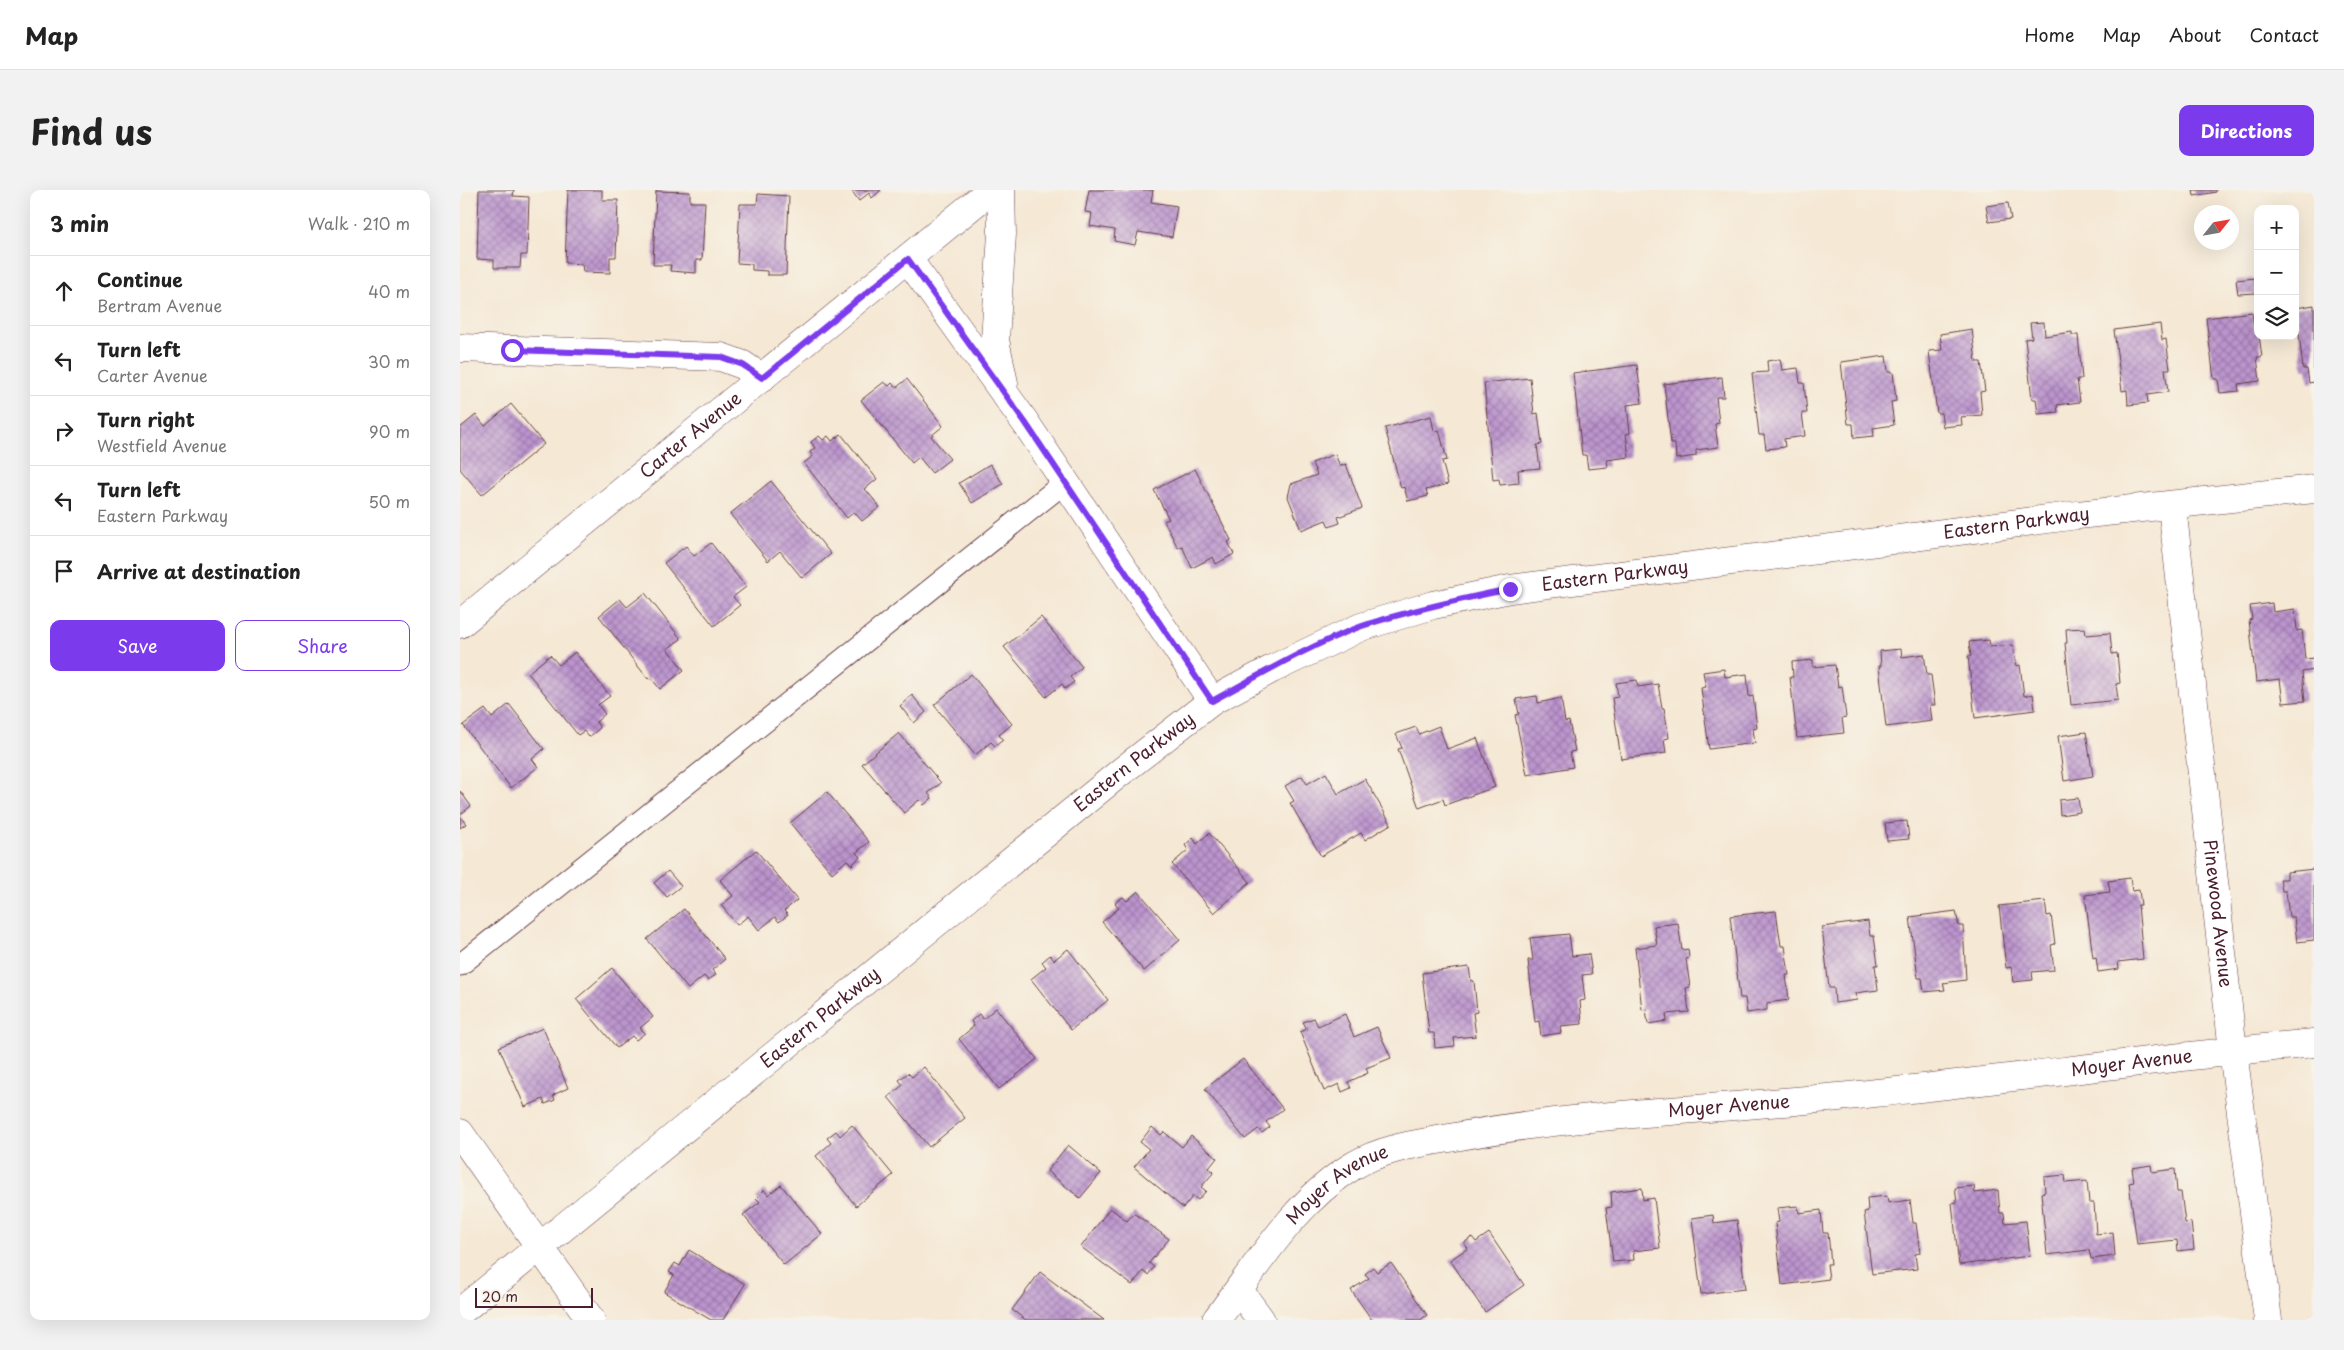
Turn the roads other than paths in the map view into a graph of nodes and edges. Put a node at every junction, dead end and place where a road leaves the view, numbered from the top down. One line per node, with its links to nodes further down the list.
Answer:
1 (991, 190): 3 (street, Carter Avenue)
2 (1000, 190): 6 (street)
3 (908, 259): 5 (street, Carter Avenue); 6 (street)
4 (460, 348): 5 (street)
5 (762, 378): 10 (street, Carter Avenue)
6 (1025, 422): 7 (street)
7 (1064, 483): 11 (street); 12 (lane)
8 (2314, 489): 9 (street, Eastern Parkway)
9 (2172, 506): 11 (street, Eastern Parkway); 14 (street, Pinewood Avenue)
10 (460, 624)
11 (1212, 701): 16 (street, Eastern Parkway)
12 (460, 965)
13 (2314, 1043): 14 (street, Moyer Avenue)
14 (2233, 1051): 17 (street, Moyer Avenue); 22 (street, Pinewood Avenue)
15 (460, 1133): 16 (street)
16 (539, 1246): 18 (street, Eastern Parkway); 19 (street)
17 (1239, 1290): 20 (street, Moyer Avenue); 21 (street)
18 (460, 1312)
19 (591, 1320)
20 (1216, 1320)
21 (1261, 1320)
22 (2268, 1320)

